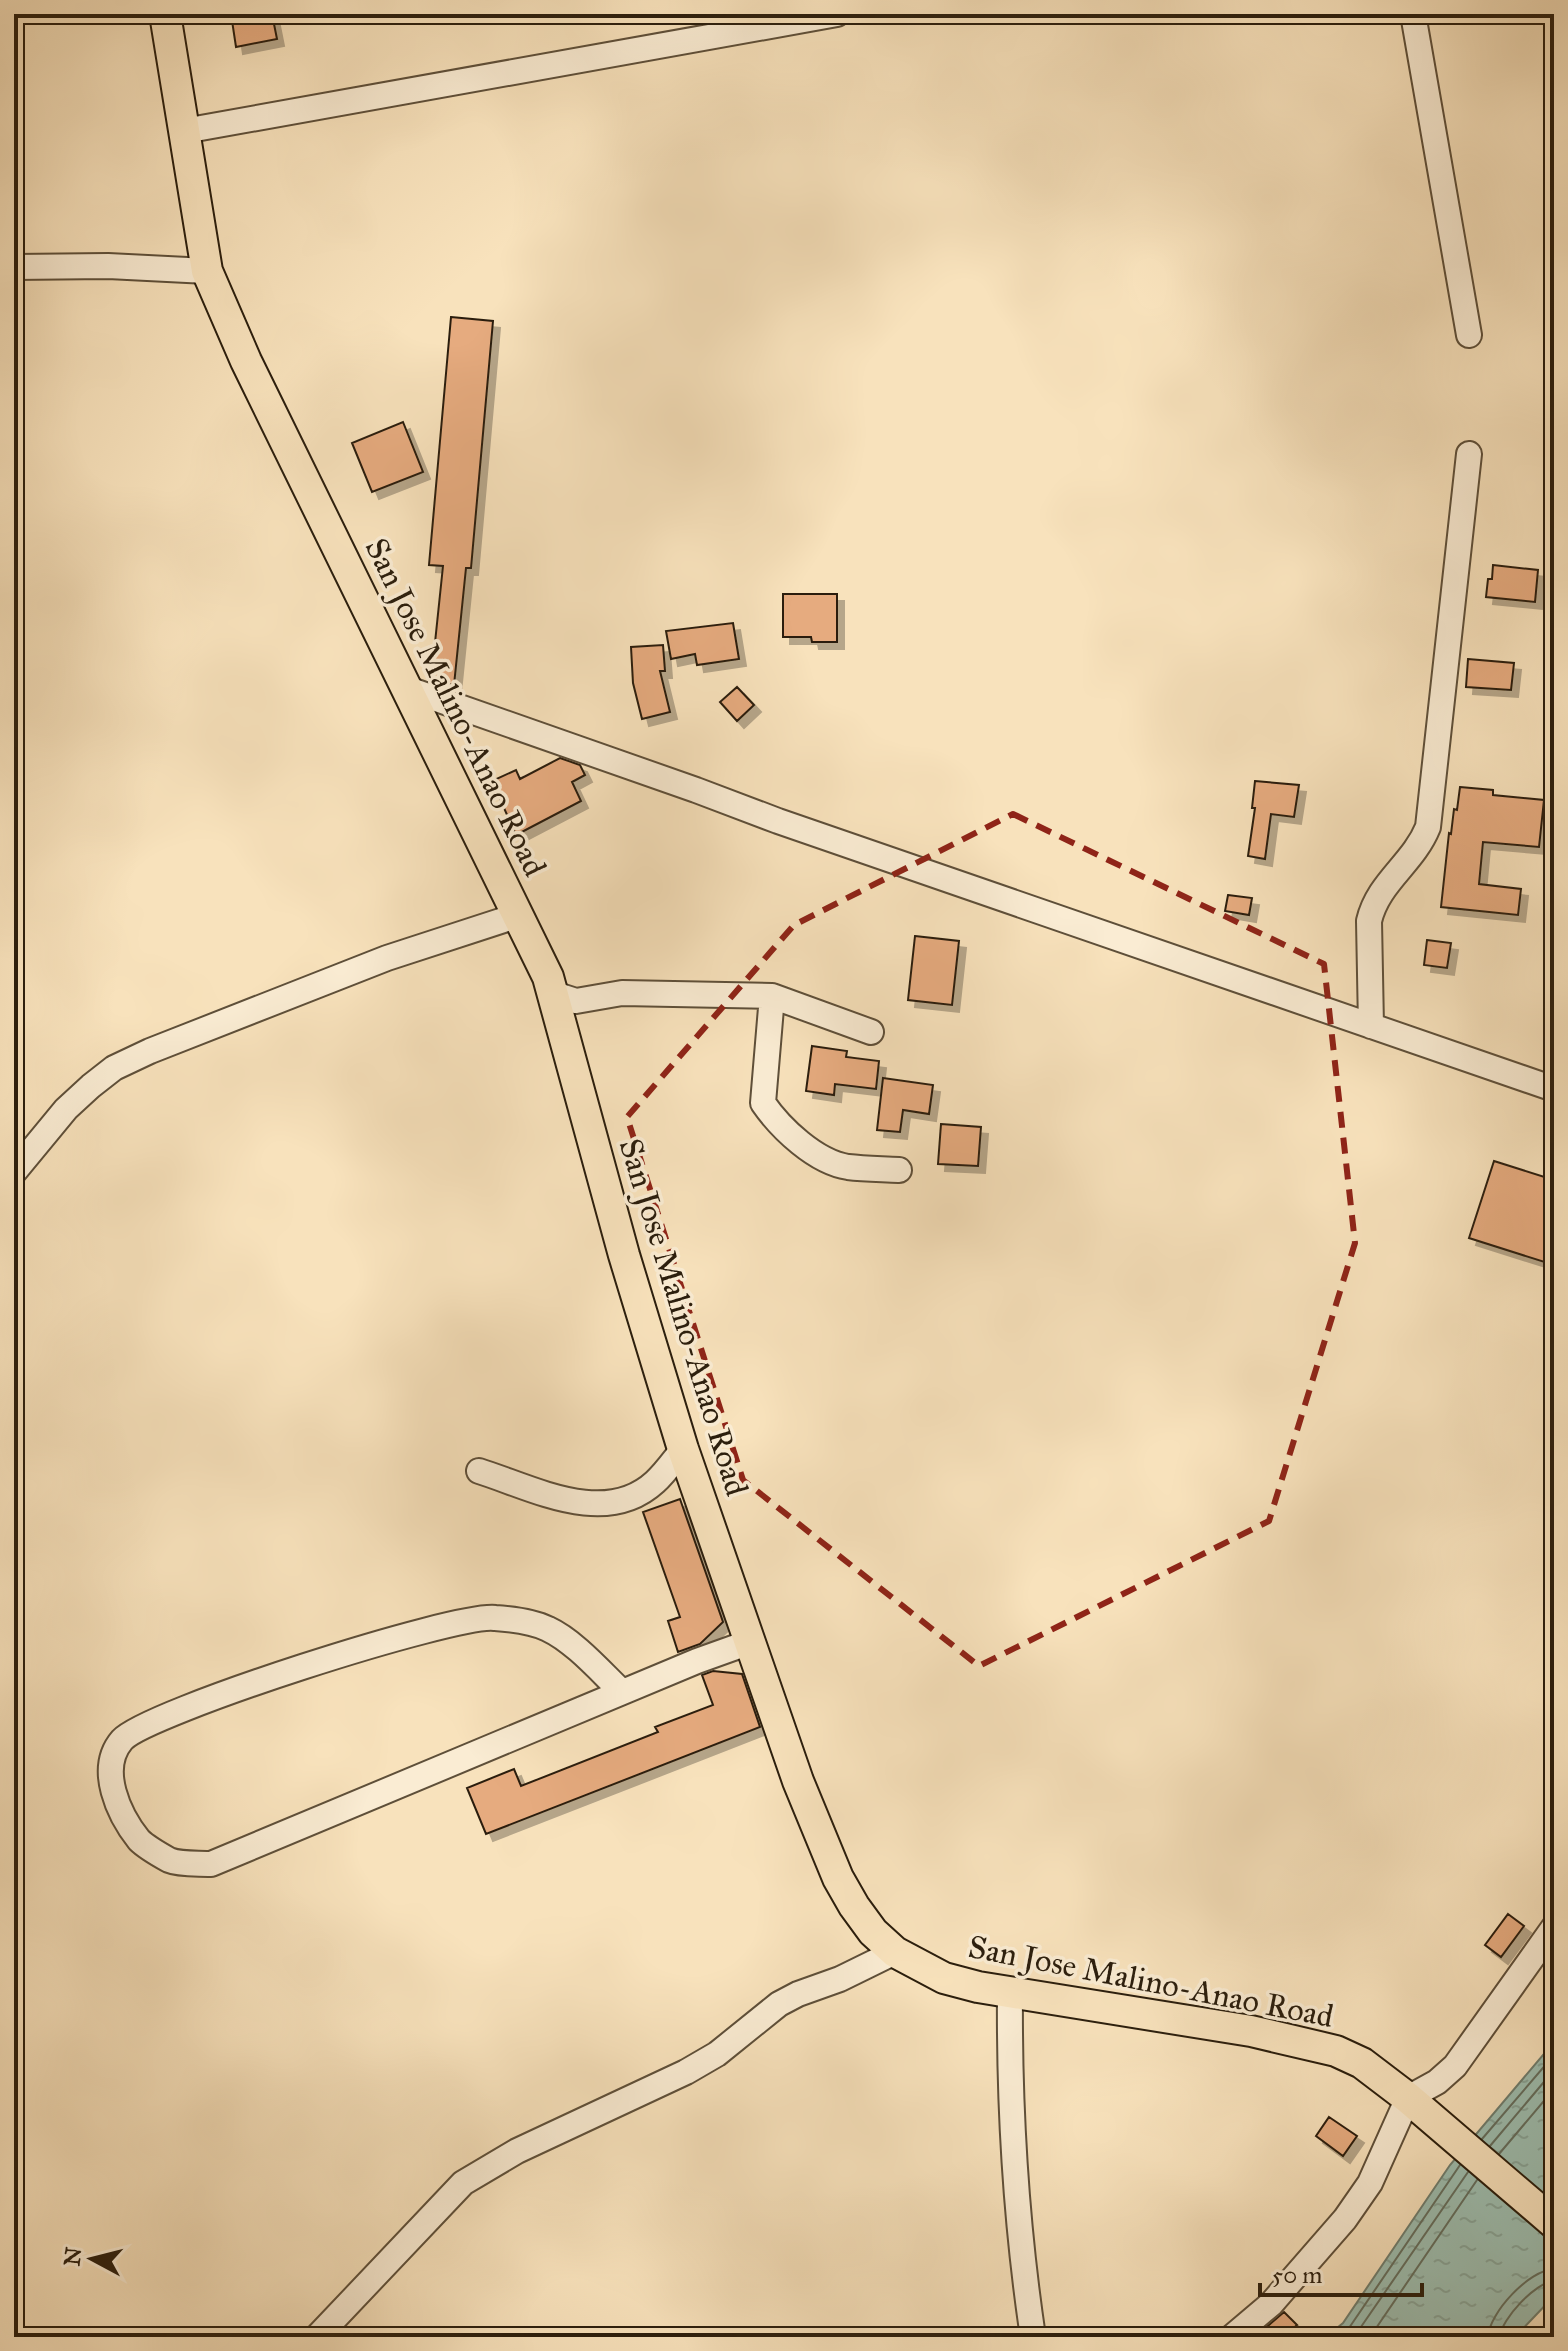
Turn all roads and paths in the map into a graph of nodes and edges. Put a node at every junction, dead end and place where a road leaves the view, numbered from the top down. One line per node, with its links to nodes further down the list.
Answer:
1 (165, 14): 4 (main road, San Jose Malino-Anao Road)
2 (837, 14): 4 (street)
3 (1413, 14): 7 (street)
4 (184, 131): 6 (main road, San Jose Malino-Anao Road)
5 (14, 267): 6 (street)
6 (207, 271): 9 (main road, San Jose Malino-Anao Road)
7 (1469, 335)
8 (1469, 454): 13 (street)
9 (408, 689): 10 (main road, San Jose Malino-Anao Road); 13 (street)
10 (519, 915): 11 (main road, San Jose Malino-Anao Road); 17 (street)
11 (551, 993): 12 (street); 18 (main road, San Jose Malino-Anao Road)
12 (772, 996): 14 (street); 16 (street)
13 (1371, 1026): 15 (street)
14 (871, 1032)
15 (1554, 1089)
16 (899, 1170)
17 (14, 1172)
18 (683, 1449): 19 (street); 20 (main road, San Jose Malino-Anao Road)
19 (479, 1471)
20 (750, 1642): 21 (street); 23 (main road, San Jose Malino-Anao Road)
21 (622, 1692): 21 (street)
22 (1554, 1927): 25 (street)
23 (895, 1952): 24 (main road, San Jose Malino-Anao Road); 27 (street)
24 (1010, 1991): 25 (main road, San Jose Malino-Anao Road); 28 (street)
25 (1418, 2107): 26 (main road, San Jose Malino-Anao Road); 29 (street)
26 (1554, 2223)
27 (317, 2337)
28 (1033, 2337)
29 (1232, 2337)

